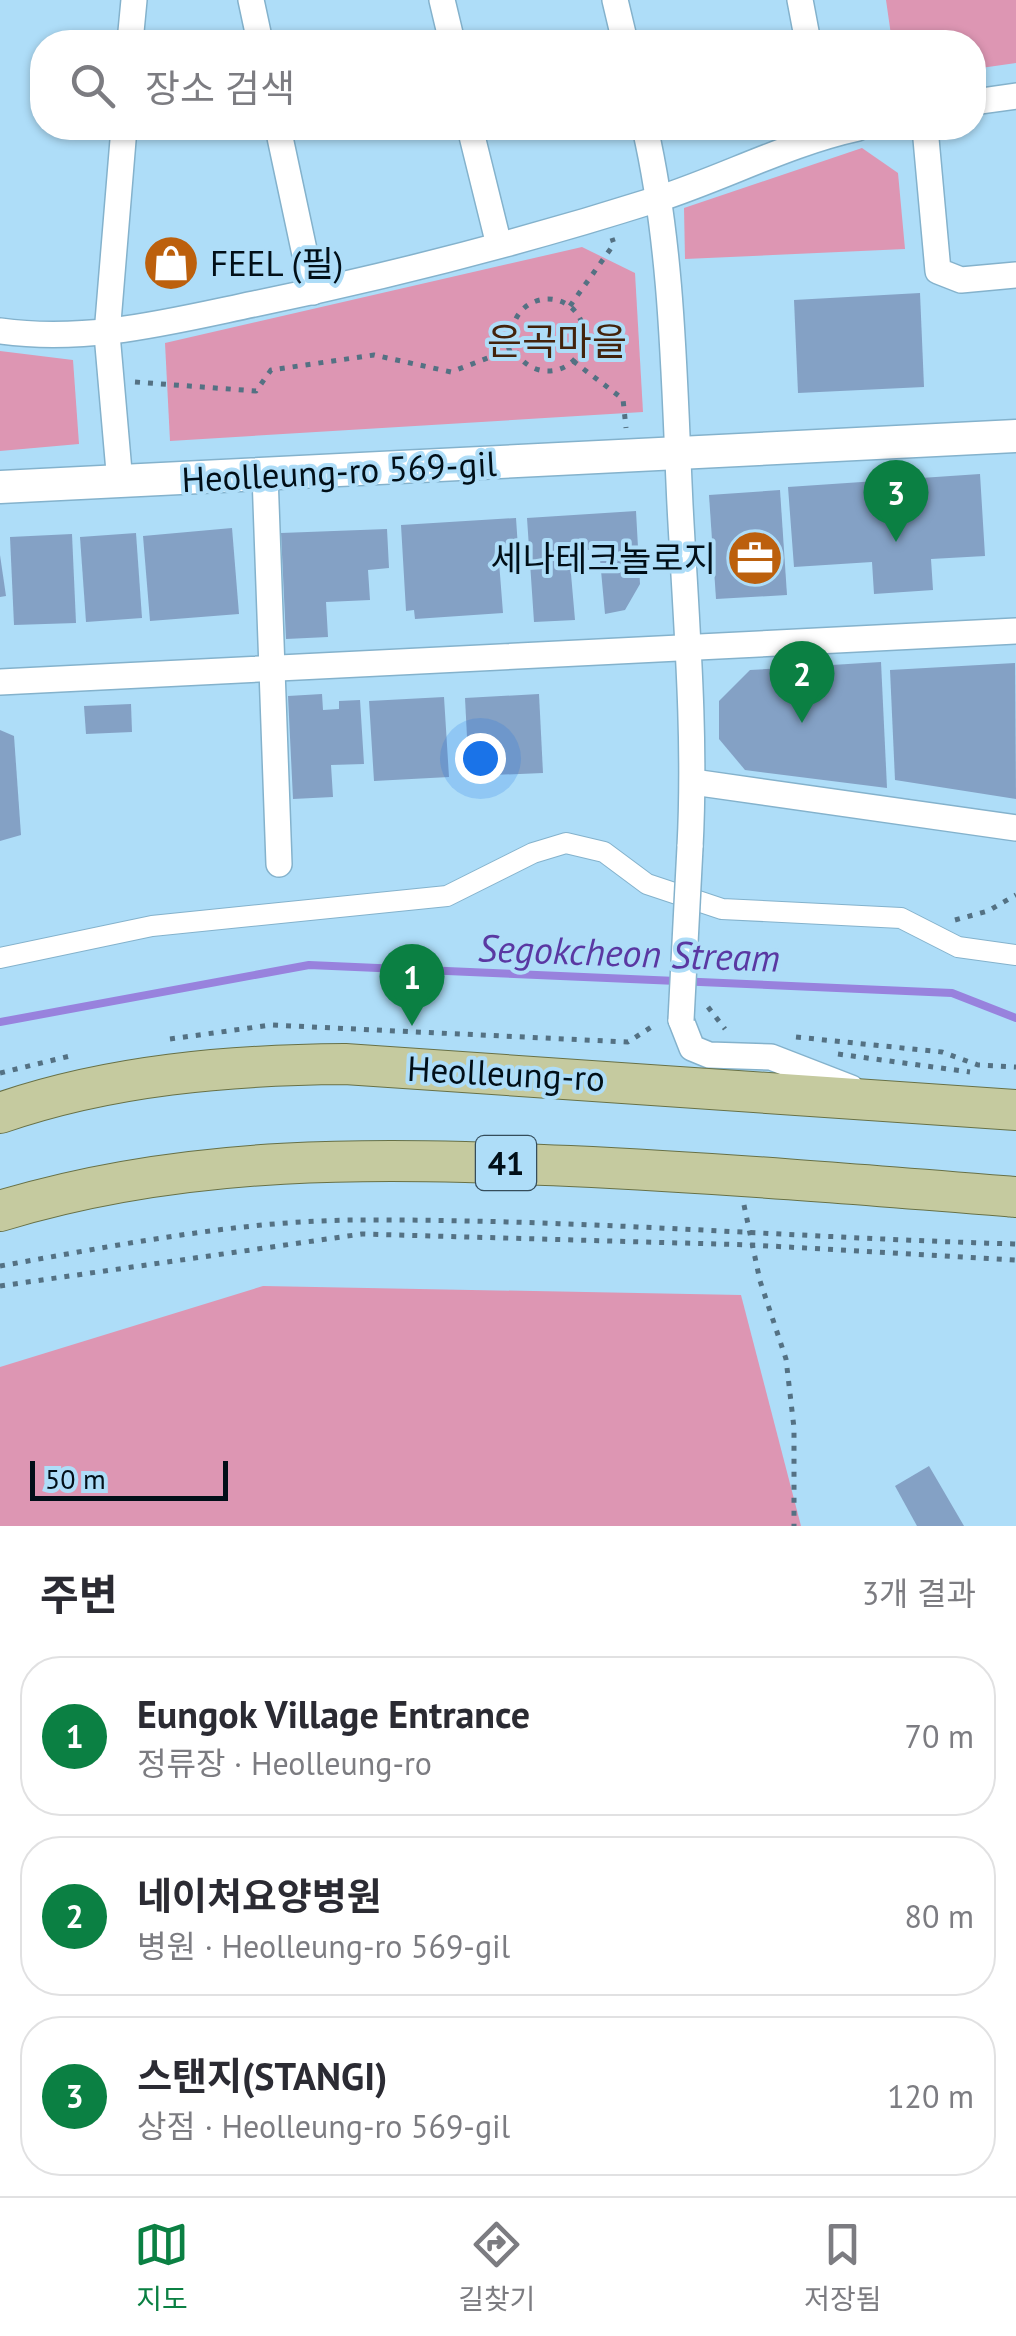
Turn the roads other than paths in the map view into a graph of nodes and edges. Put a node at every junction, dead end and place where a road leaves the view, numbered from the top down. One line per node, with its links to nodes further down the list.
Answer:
1 (134, 0): 6 (street)
2 (250, 0): 7 (street)
3 (442, 0): 8 (street)
4 (615, 0): 9 (street)
5 (800, 0): 10 (street)
6 (131, 30)
7 (257, 30)
8 (449, 30)
9 (622, 30)
10 (806, 30)
11 (1016, 96): 12 (street)
12 (986, 100)
13 (123, 140): 24 (street)
14 (281, 140): 22 (street)
15 (473, 140): 20 (street)
16 (647, 140): 19 (street)
17 (804, 140): 19 (street)
18 (926, 140): 21 (street)
19 (661, 198): 20 (street); 26 (street)
20 (499, 245): 22 (street)
21 (1016, 276)
22 (313, 292): 24 (street)
23 (0, 331): 24 (street)
24 (107, 334): 28 (street)
25 (1016, 436): 26 (street, Heolleung-ro 569-gil)
26 (678, 452): 27 (street, Heolleung-ro 569-gil); 31 (street)
27 (265, 476): 28 (street, Heolleung-ro 569-gil); 32 (street)
28 (120, 484): 29 (street, Heolleung-ro 569-gil)
29 (0, 487)
30 (1016, 631): 31 (street)
31 (687, 648): 32 (street); 34 (street)
32 (270, 667): 33 (street); 36 (street)
33 (0, 682)
34 (694, 782): 35 (street); 39 (street, bridge)
35 (1016, 828)
36 (280, 864)
37 (1016, 955): 38 (street)
38 (0, 958)
39 (874, 1097): 40 (main road, Heolleung-ro); 41 (main road, Heolleung-ro)
40 (1011, 1109)
41 (0, 1113)
42 (1016, 1197): 43 (main road, 41)
43 (0, 1211)

